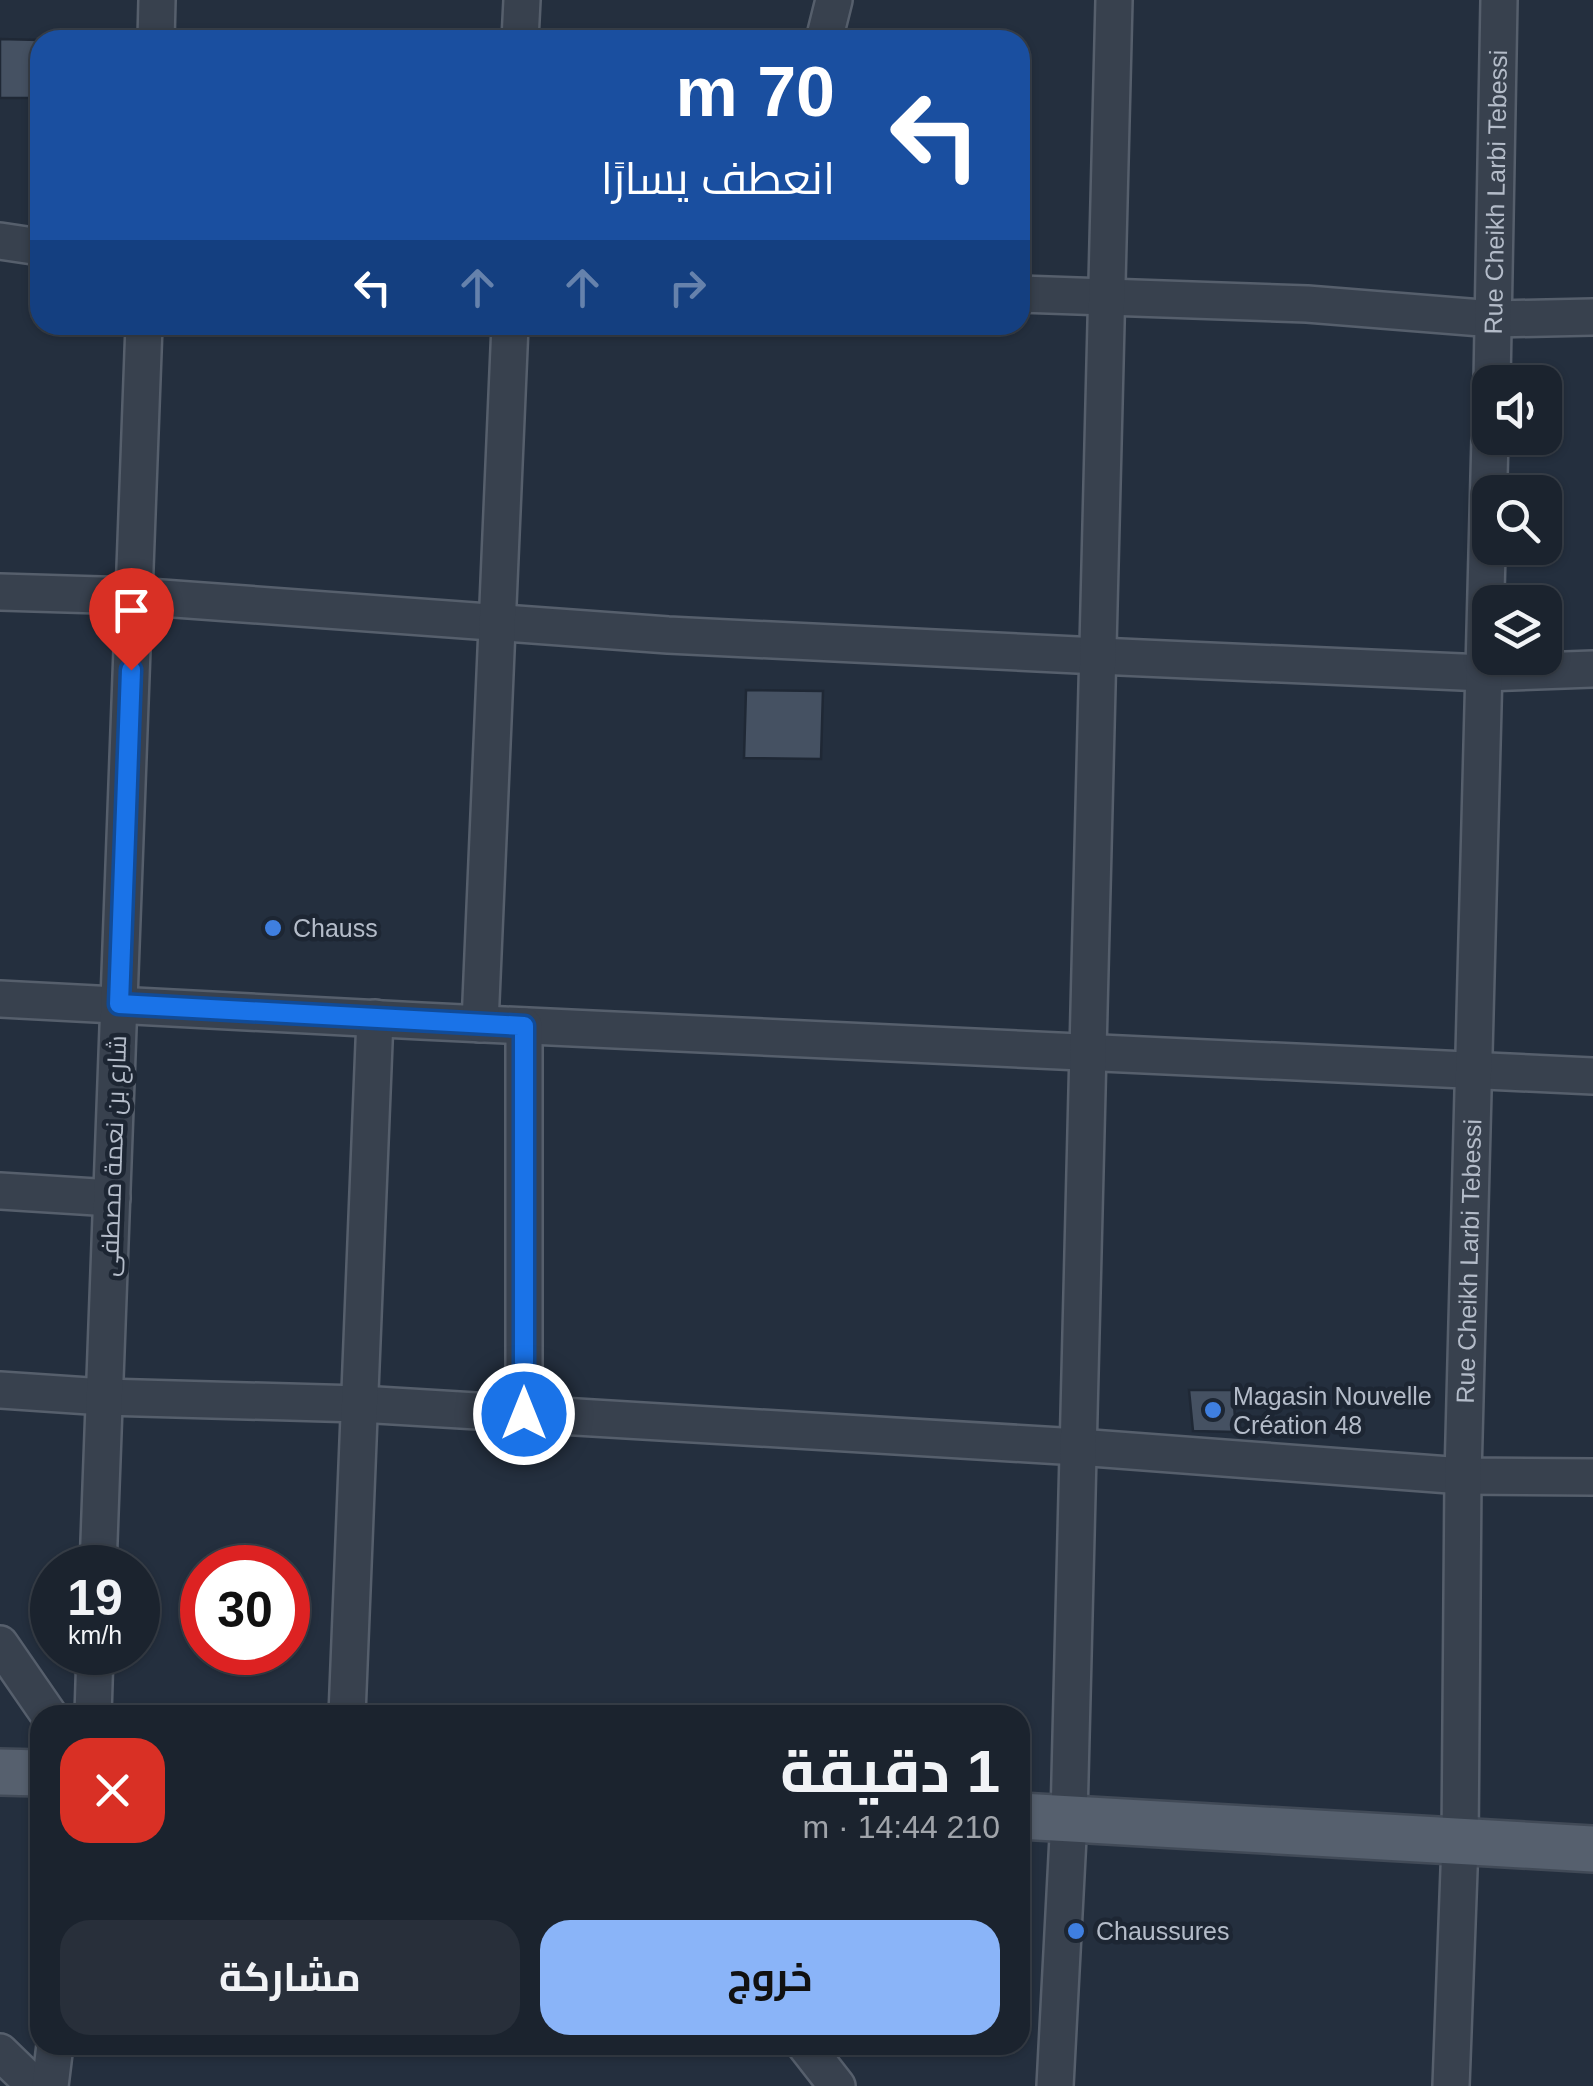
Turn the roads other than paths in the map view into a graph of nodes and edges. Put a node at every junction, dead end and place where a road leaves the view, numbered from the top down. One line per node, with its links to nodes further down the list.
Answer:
1 (157, 0): 6 (street)
2 (522, 0): 7 (street)
3 (834, 0): 8 (street)
4 (1114, 0): 12 (street)
5 (1499, 0): 14 (street, Rue Cheikh Larbi Tebessi)
6 (156, 30)
7 (520, 30)
8 (826, 30)
9 (0, 242): 10 (street)
10 (30, 246)
11 (1030, 294): 12 (street)
12 (1107, 296): 14 (street); 23 (street)
13 (1593, 317): 14 (street)
14 (1494, 320): 17 (street, Rue Cheikh Larbi Tebessi)
15 (144, 335): 21 (street, شارع بن نعمة مصطفى)
16 (510, 335): 22 (street)
17 (1493, 365)
18 (1490, 455): 19 (street, Rue Cheikh Larbi Tebessi)
19 (1486, 585)
20 (0, 592): 21 (street)
21 (134, 596): 22 (street); 29 (street, شارع بن نعمة مصطفى)
22 (498, 622): 23 (street); 31 (street)
23 (1098, 656): 26 (street); 33 (street)
24 (1593, 669): 25 (street)
25 (1562, 670)
26 (1472, 672)
27 (1484, 675): 34 (street, Rue Cheikh Larbi Tebessi)
28 (0, 998): 29 (street)
29 (119, 1004): 30 (street); 37 (street, شارع بن نعمة مصطفى)
30 (375, 1018): 31 (street); 40 (street)
31 (480, 1024): 32 (street)
32 (524, 1026): 33 (street); 41 (street)
33 (1088, 1052): 34 (street); 42 (street)
34 (1474, 1070): 35 (street); 43 (street, Rue Cheikh Larbi Tebessi)
35 (1593, 1076)
36 (0, 1191): 37 (street)
37 (112, 1198): 39 (street, شارع بن نعمة مصطفى)
38 (0, 1390): 39 (street)
39 (104, 1397): 40 (street); 45 (street, شارع بن نعمة مصطفى)
40 (360, 1404): 41 (street); 50 (street)
41 (524, 1414): 42 (street)
42 (1078, 1448): 43 (street); 54 (street)
43 (1463, 1476): 44 (street); 55 (street, Rue Cheikh Larbi Tebessi)
44 (1593, 1477)
45 (99, 1545)
46 (0, 1644): 48 (street)
47 (94, 1675): 49 (street)
48 (42, 1705)
49 (92, 1705)
50 (347, 1705)
51 (0, 1772): 52 (main road)
52 (30, 1773)
53 (1030, 1816): 54 (main road)
54 (1069, 1818): 55 (main road); 63 (street)
55 (1460, 1843): 56 (main road); 64 (street, Rue Cheikh Larbi Tebessi)
56 (1593, 1850)
57 (0, 2052): 60 (street)
58 (54, 2055): 61 (street)
59 (813, 2055): 62 (street)
60 (35, 2086)
61 (50, 2086)
62 (836, 2086)
63 (1055, 2086)
64 (1451, 2086)

